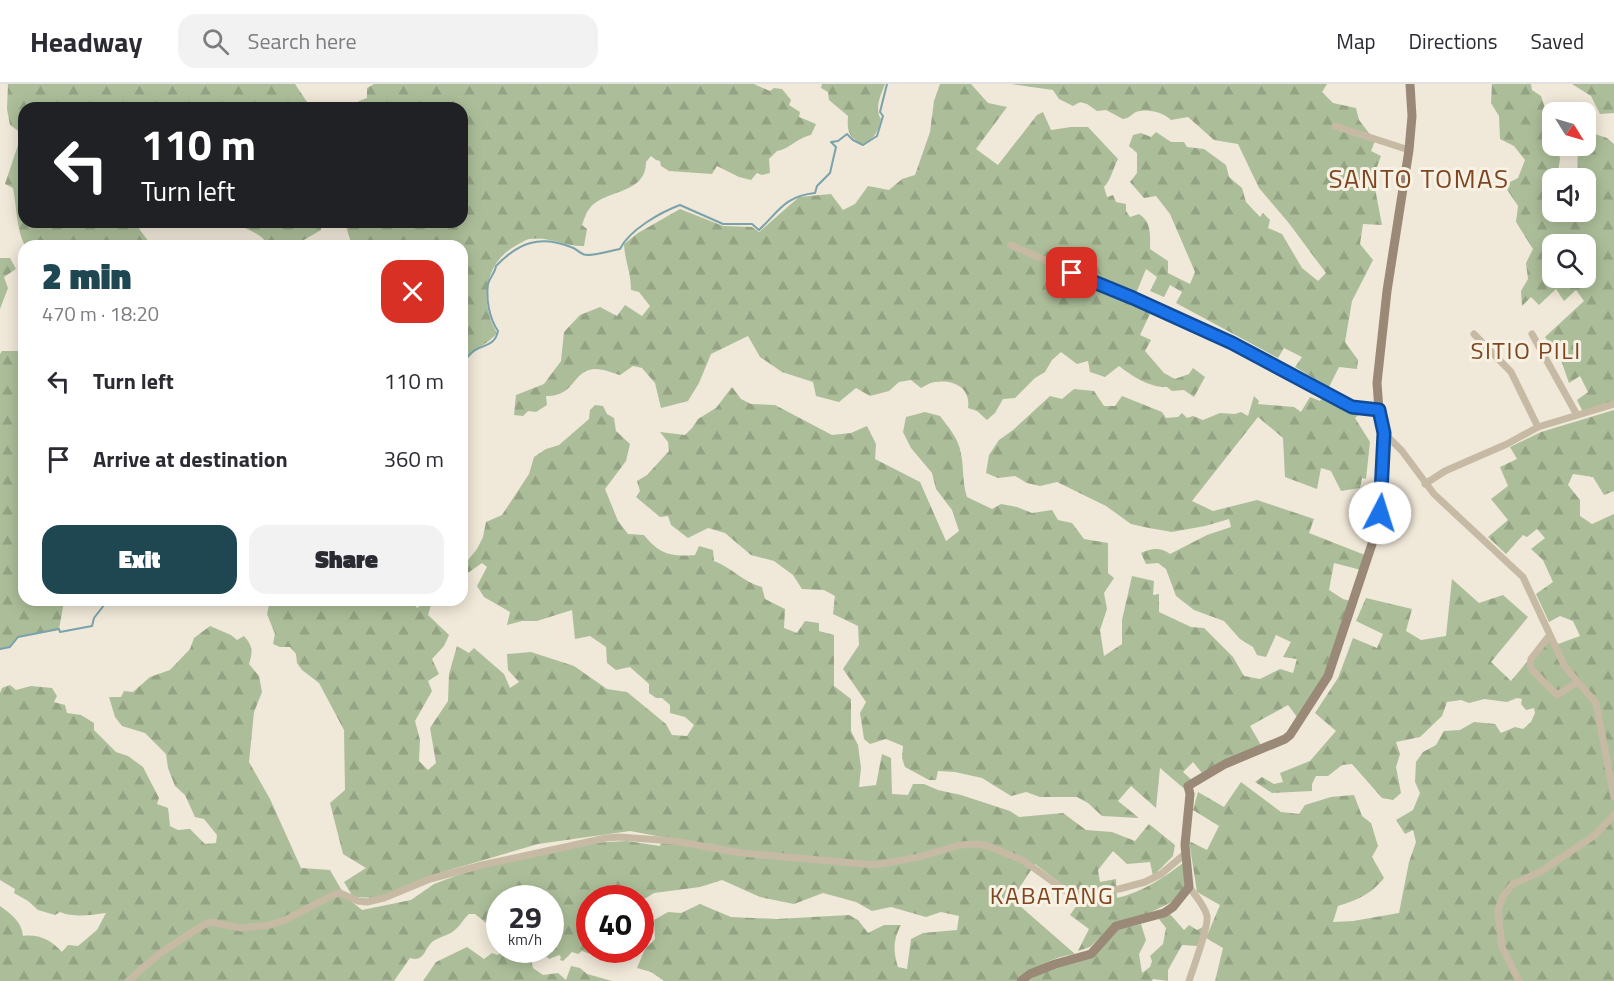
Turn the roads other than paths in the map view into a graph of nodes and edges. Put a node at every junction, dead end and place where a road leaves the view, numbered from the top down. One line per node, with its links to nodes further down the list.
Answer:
1 (1410, 84): 3 (street)
2 (1335, 126): 3 (street)
3 (1409, 150): 8 (street)
4 (1011, 245): 8 (street)
5 (1474, 334): 10 (street)
6 (1533, 334): 9 (street)
7 (1614, 404): 9 (street)
8 (1379, 410): 11 (street)
9 (1577, 415): 10 (street)
10 (1538, 427): 12 (street)
11 (1384, 433): 12 (street); 17 (street)
12 (1425, 484): 13 (street)
13 (1550, 636): 14 (street); 14 (street)
14 (1578, 682): 15 (street)
15 (1614, 797)
16 (1614, 815): 22 (street)
17 (1186, 853): 18 (street); 19 (street)
18 (1190, 887): 20 (street); 21 (street)
19 (128, 981)
20 (1020, 981)
21 (1189, 981)
22 (1519, 981)

